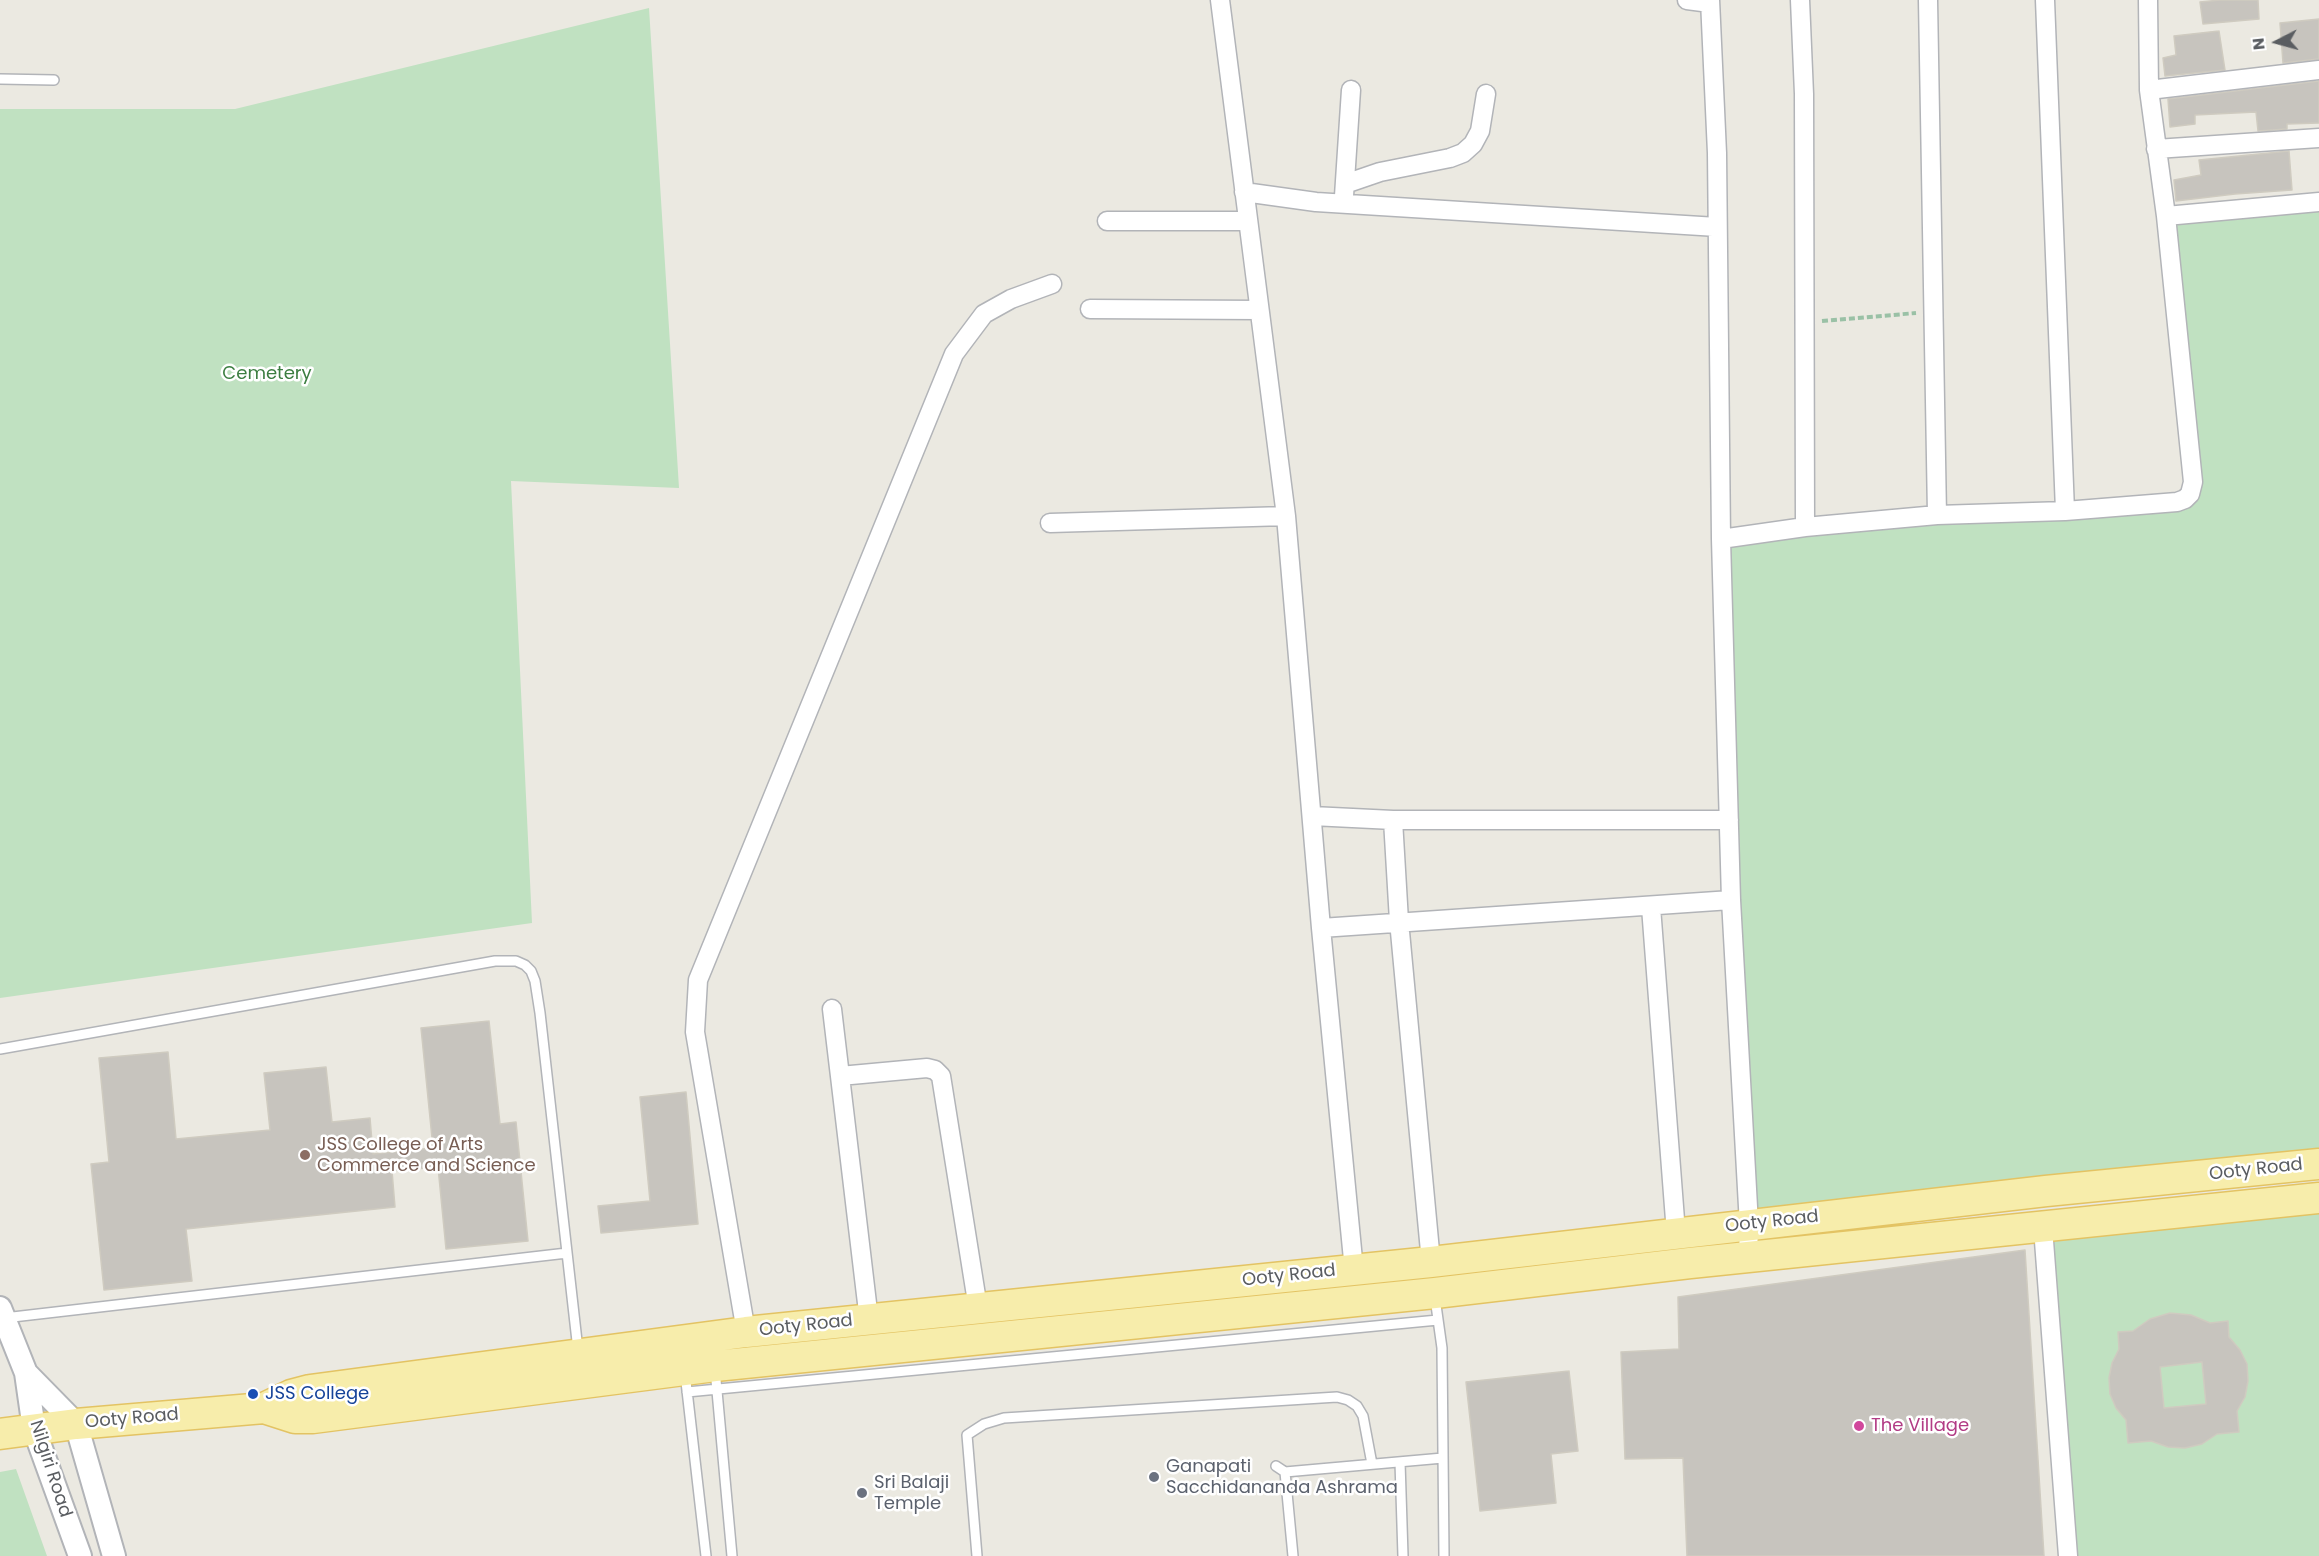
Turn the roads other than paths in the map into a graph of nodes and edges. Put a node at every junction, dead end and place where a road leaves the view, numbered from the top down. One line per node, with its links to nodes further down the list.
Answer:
1 (1220, 0): 17 (street)
2 (1687, 0): 7 (street)
3 (1800, 0): 31 (street)
4 (1928, 0): 28 (street)
5 (2045, 0): 27 (street)
6 (2148, 0): 12 (street)
7 (1710, 1): 23 (street)
8 (2319, 70): 12 (street)
9 (0, 79): 10 (lane)
10 (54, 80)
11 (1351, 90): 16 (street)
12 (2149, 90): 15 (street)
13 (1486, 94): 16 (street)
14 (2319, 138): 15 (street)
15 (2156, 149): 20 (street)
16 (1345, 184): 19 (street)
17 (1244, 192): 19 (street); 22 (street)
18 (2319, 202): 20 (street)
19 (1343, 203): 23 (street)
20 (2166, 216): 27 (street)
21 (1107, 221): 22 (street)
22 (1248, 221): 26 (street)
23 (1717, 227): 32 (street)
24 (1052, 284): 56 (street)
25 (1090, 309): 26 (street)
26 (1259, 310): 29 (street)
27 (2065, 511): 28 (street)
28 (1937, 514): 31 (street)
29 (1286, 516): 30 (street); 33 (street)
30 (1050, 523)
31 (1805, 527): 32 (street)
32 (1721, 540): 35 (street)
33 (1312, 816): 34 (street); 39 (street)
34 (1393, 820): 35 (street); 38 (street)
35 (1729, 820): 36 (street)
36 (1731, 900): 37 (street); 45 (street)
37 (1651, 907): 38 (street); 47 (street)
38 (1399, 921): 39 (street); 50 (street)
39 (1321, 928): 51 (street)
40 (832, 1009): 42 (street)
41 (0, 1049): 48 (lane)
42 (840, 1076): 53 (street); 55 (street)
43 (2319, 1164): 45 (main road, Ooty Road)
44 (2319, 1198): 46 (main road, Ooty Road)
45 (1749, 1225): 47 (main road, Ooty Road); 49 (street)
46 (2043, 1228): 49 (main road, Ooty Road); 78 (street)
47 (1676, 1233): 50 (main road, Ooty Road)
48 (567, 1253): 54 (lane); 57 (lane)
49 (1748, 1257): 52 (main road, Ooty Road)
50 (1431, 1262): 51 (main road, Ooty Road)
51 (1354, 1270): 53 (main road, Ooty Road)
52 (1436, 1307): 59 (main road, Ooty Road); 65 (lane)
53 (978, 1308): 55 (main road, Ooty Road)
54 (2, 1313): 58 (street)
55 (869, 1320): 56 (main road, Ooty Road)
56 (746, 1332): 57 (main road, Ooty Road)
57 (579, 1355): 61 (main road, Ooty Road)
58 (26, 1373): 62 (street, Nilgiri Road); 63 (street, Nilgiri Road)
59 (716, 1377): 60 (main road, Ooty Road); 73 (lane)
60 (686, 1381): 61 (main road, Ooty Road); 72 (lane)
61 (264, 1408): 62 (main road, Ooty Road)
62 (76, 1424): 63 (main road, Ooty Road); 71 (street, Nilgiri Road)
63 (34, 1429): 64 (main road, Ooty Road); 70 (street, Nilgiri Road)
64 (0, 1434)
65 (1443, 1458): 66 (lane); 77 (lane)
66 (1400, 1462): 67 (lane); 76 (lane)
67 (1372, 1464): 69 (lane); 74 (lane)
68 (1276, 1467): 69 (lane)
69 (1285, 1473): 75 (lane)
70 (80, 1556)
71 (114, 1556)
72 (706, 1556)
73 (732, 1556)
74 (977, 1556)
75 (1293, 1556)
76 (1403, 1556)
77 (1444, 1556)
78 (2068, 1556)

